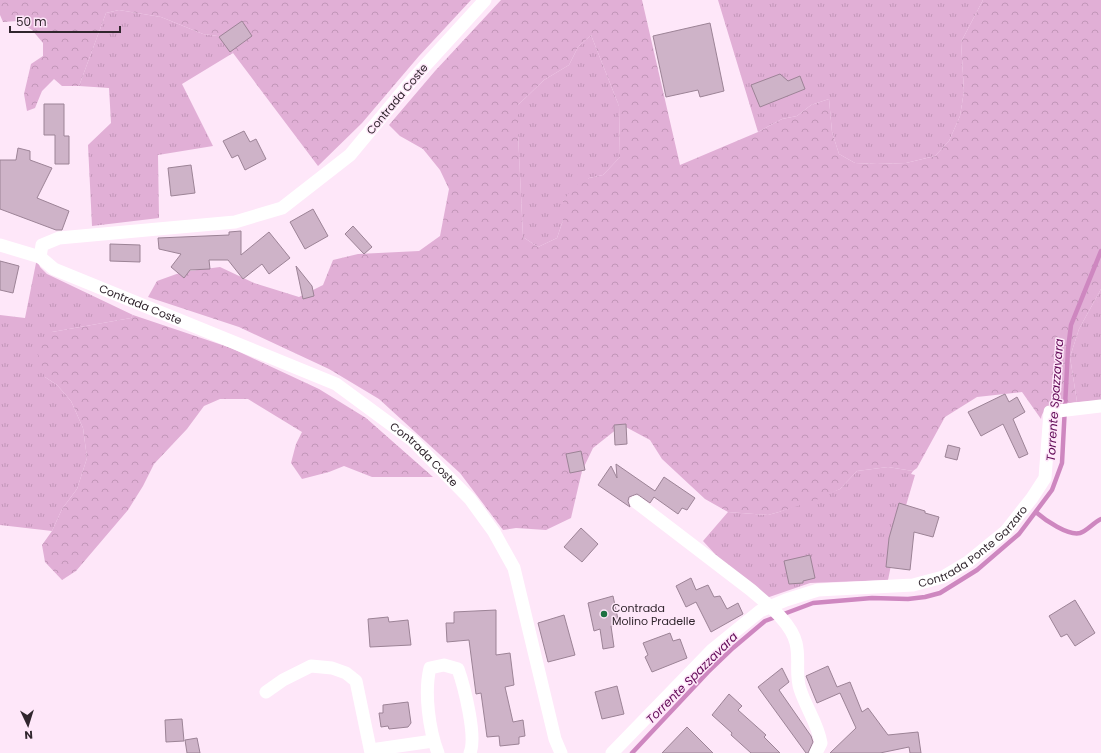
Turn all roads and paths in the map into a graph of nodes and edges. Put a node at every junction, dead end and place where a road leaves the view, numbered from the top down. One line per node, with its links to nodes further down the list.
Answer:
1 (485, 0): 3 (street, Contrada Coste)
2 (0, 245): 3 (street)
3 (40, 257): 11 (street, Contrada Coste)
4 (1101, 406): 6 (street, Contrada Ponte Garzaro)
5 (636, 502): 6 (street)
6 (769, 606): 12 (street); 13 (street)
7 (266, 692): 9 (street)
8 (436, 747): 9 (street); 10 (street)
9 (371, 751)
10 (470, 753)
11 (561, 753)
12 (612, 753)
13 (816, 753)

